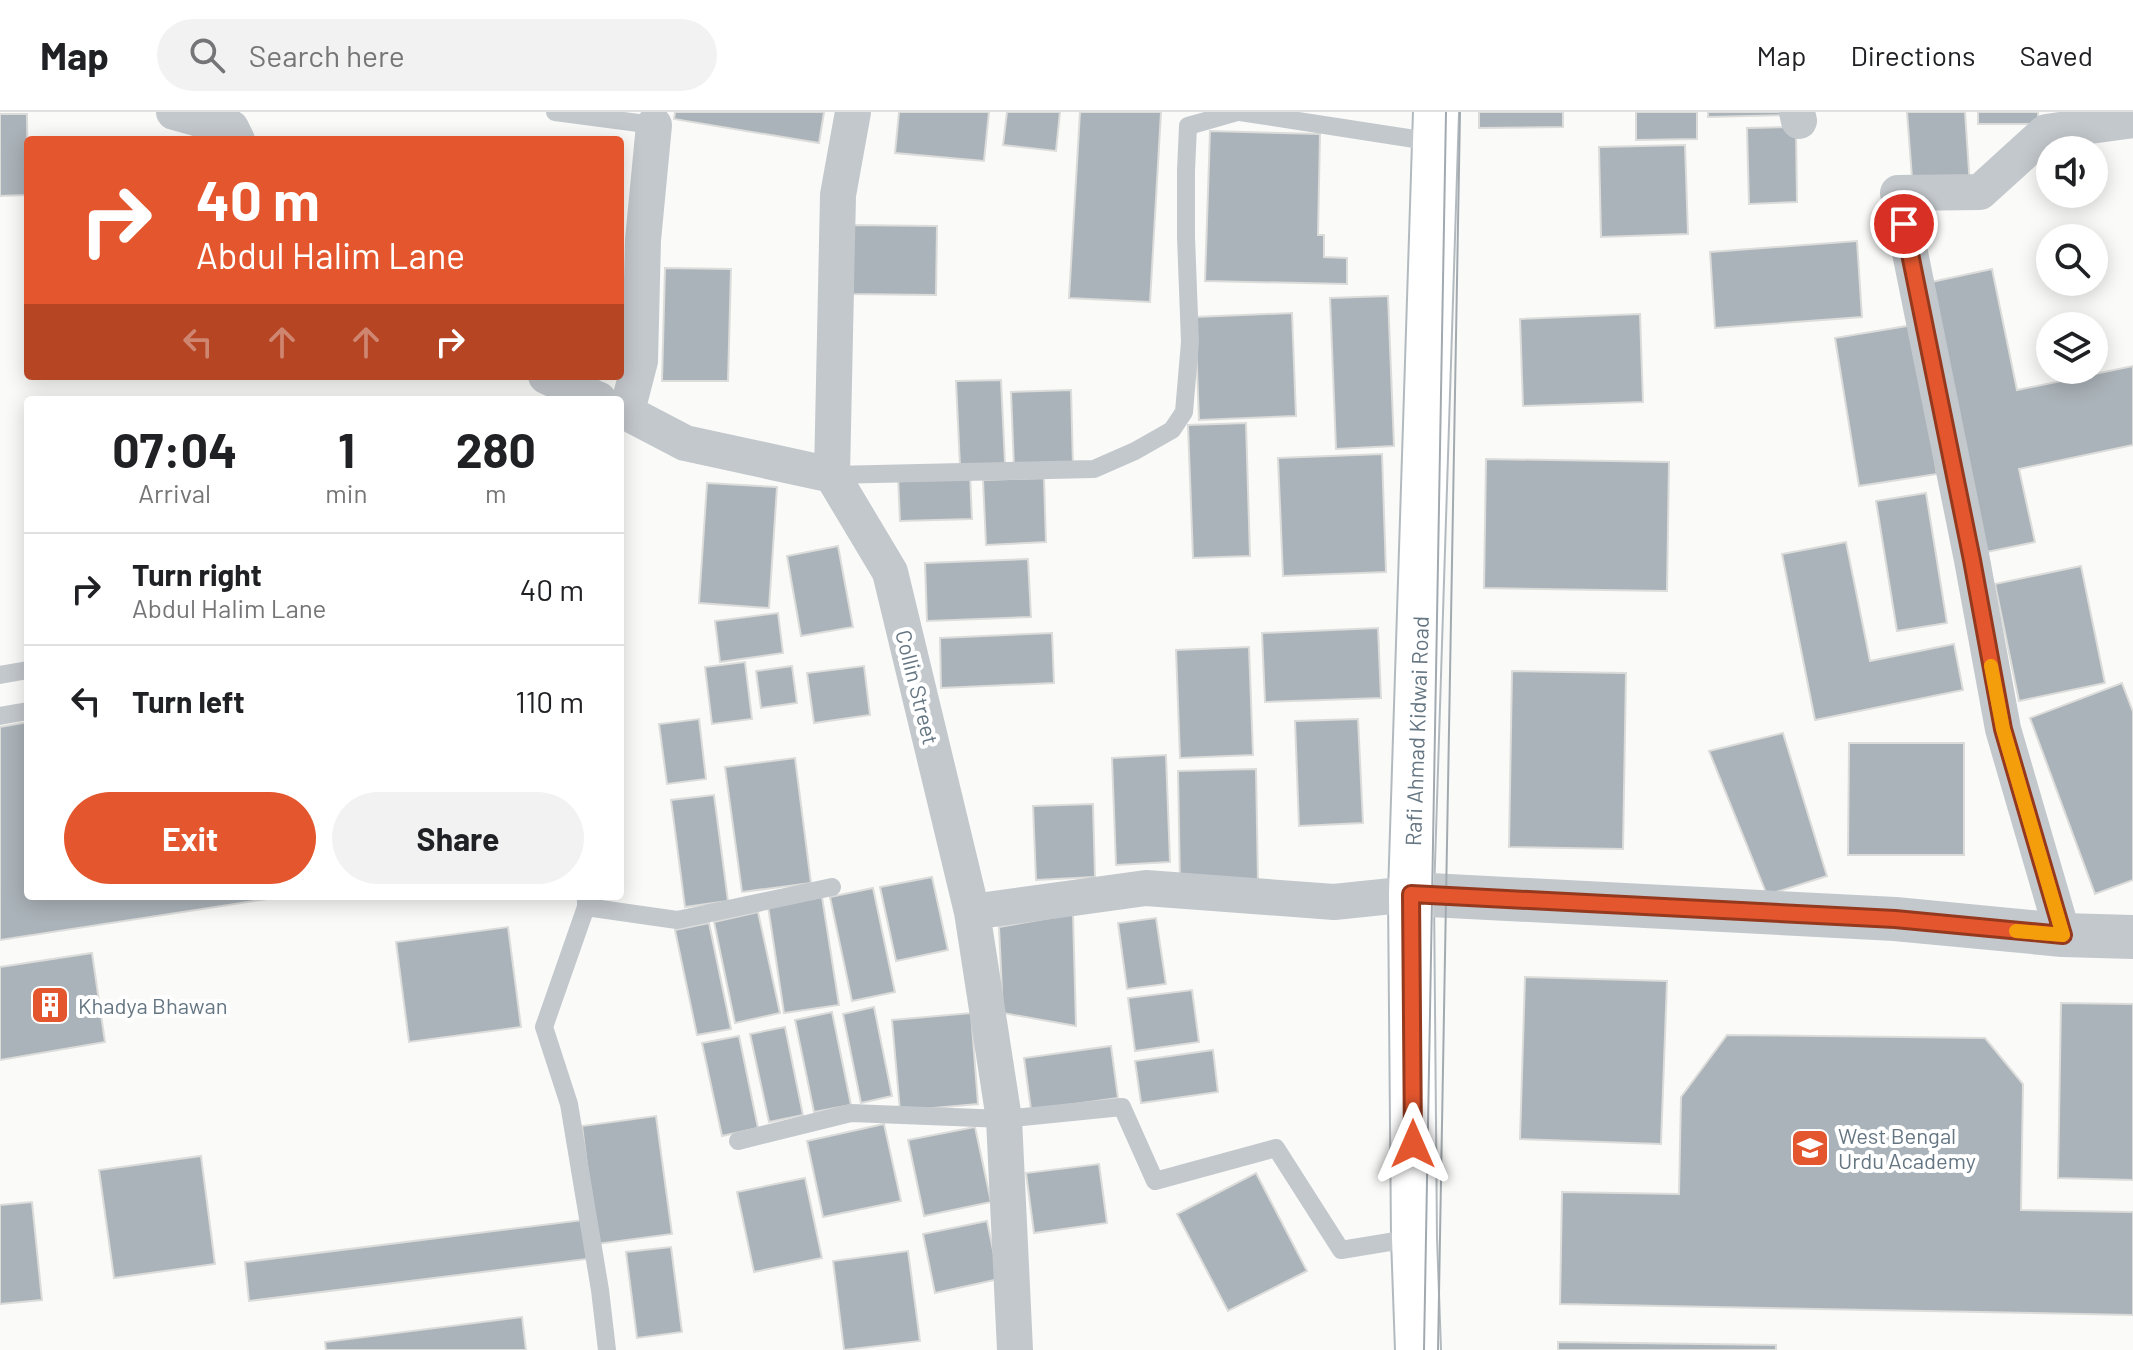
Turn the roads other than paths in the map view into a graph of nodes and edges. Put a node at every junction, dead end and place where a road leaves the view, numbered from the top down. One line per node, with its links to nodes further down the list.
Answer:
1 (174, 112): 8 (street)
2 (555, 112): 5 (lane)
3 (853, 112): 14 (street)
4 (1238, 112): 9 (lane); 14 (lane)
5 (654, 118): 12 (street)
6 (2133, 120): 7 (street)
7 (2047, 122): 23 (street)
8 (234, 127)
9 (1435, 127): 20 (main road, Rafi Ahmad Kidwai Road)
10 (555, 380): 11 (street)
11 (590, 396)
12 (611, 396)
13 (624, 412): 14 (street)
14 (832, 475): 22 (street, Collin Street)
15 (24, 671): 16 (lane)
16 (0, 675)
17 (24, 712): 18 (lane)
18 (0, 716)
19 (832, 887): 21 (lane)
20 (1411, 894): 22 (street); 23 (street); 27 (main road, Rafi Ahmad Kidwai Road)
21 (586, 902): 28 (lane)
22 (972, 912): 25 (street, Collin Street)
23 (2063, 935): 24 (street)
24 (2133, 937)
25 (1004, 1119): 26 (lane); 27 (lane); 29 (street, Collin Street)
26 (738, 1141)
27 (1414, 1238): 30 (main road, Rafi Ahmad Kidwai Road)
28 (607, 1350)
29 (1015, 1350)
30 (1418, 1350)

